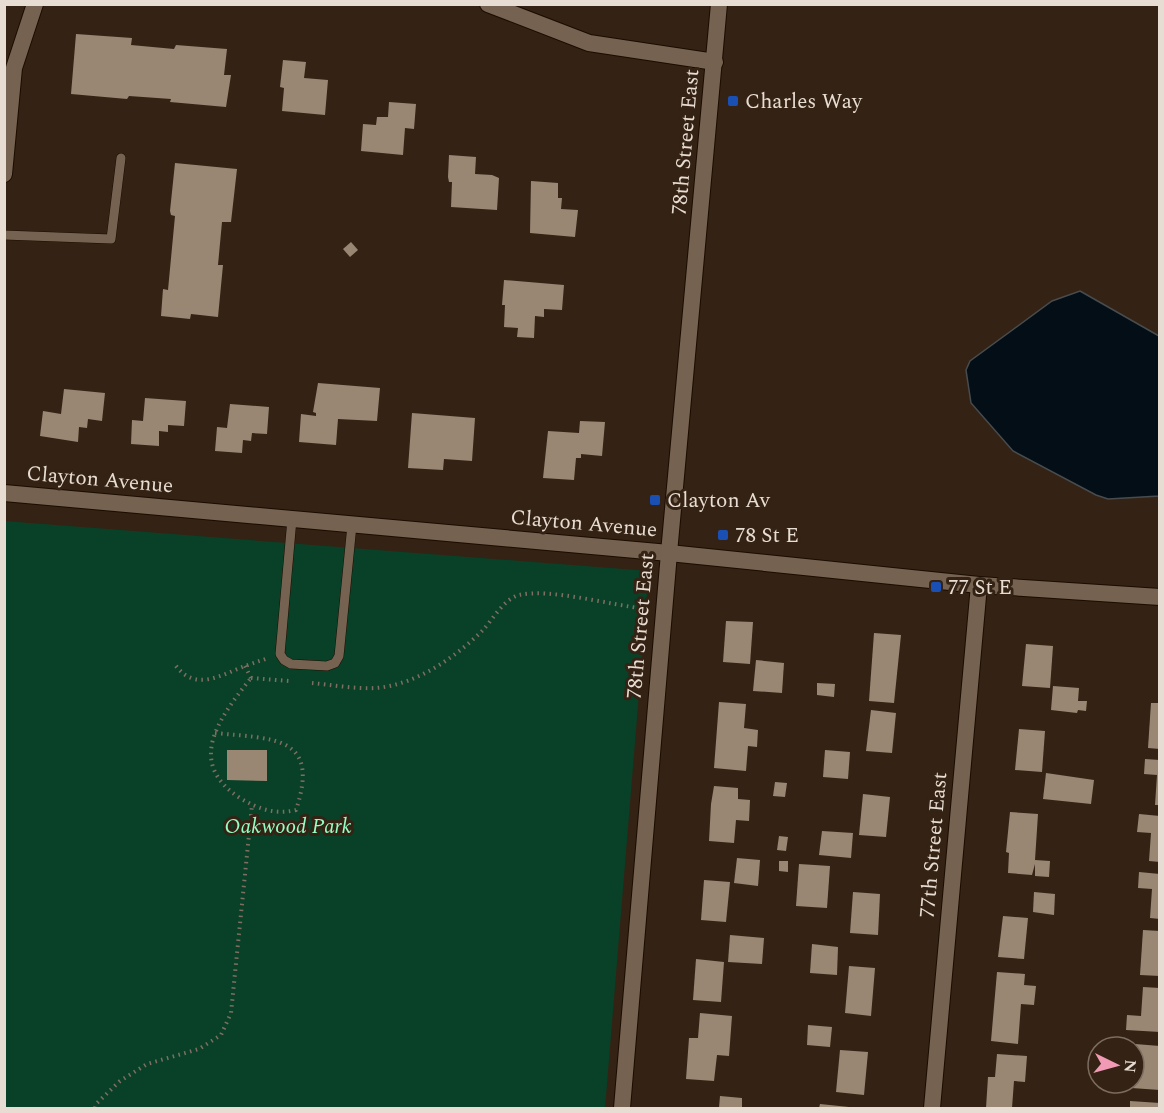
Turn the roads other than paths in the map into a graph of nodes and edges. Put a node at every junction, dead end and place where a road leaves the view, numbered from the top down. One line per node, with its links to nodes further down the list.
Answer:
1 (35, 4): 6 (street)
2 (488, 4): 4 (street)
3 (719, 4): 4 (street, 78th Street East)
4 (715, 62): 11 (street, 78th Street East)
5 (121, 158): 7 (lane)
6 (4, 174)
7 (4, 235)
8 (4, 494): 9 (street, Clayton Avenue)
9 (292, 519): 10 (street, Clayton Avenue); 10 (lane)
10 (352, 525): 11 (street, Clayton Avenue)
11 (669, 553): 12 (street, Clayton Avenue); 14 (street, 78th Street East)
12 (979, 585): 13 (street, Clayton Avenue); 15 (street, 77th Street East)
13 (1160, 597)
14 (622, 1108)
15 (932, 1108)

